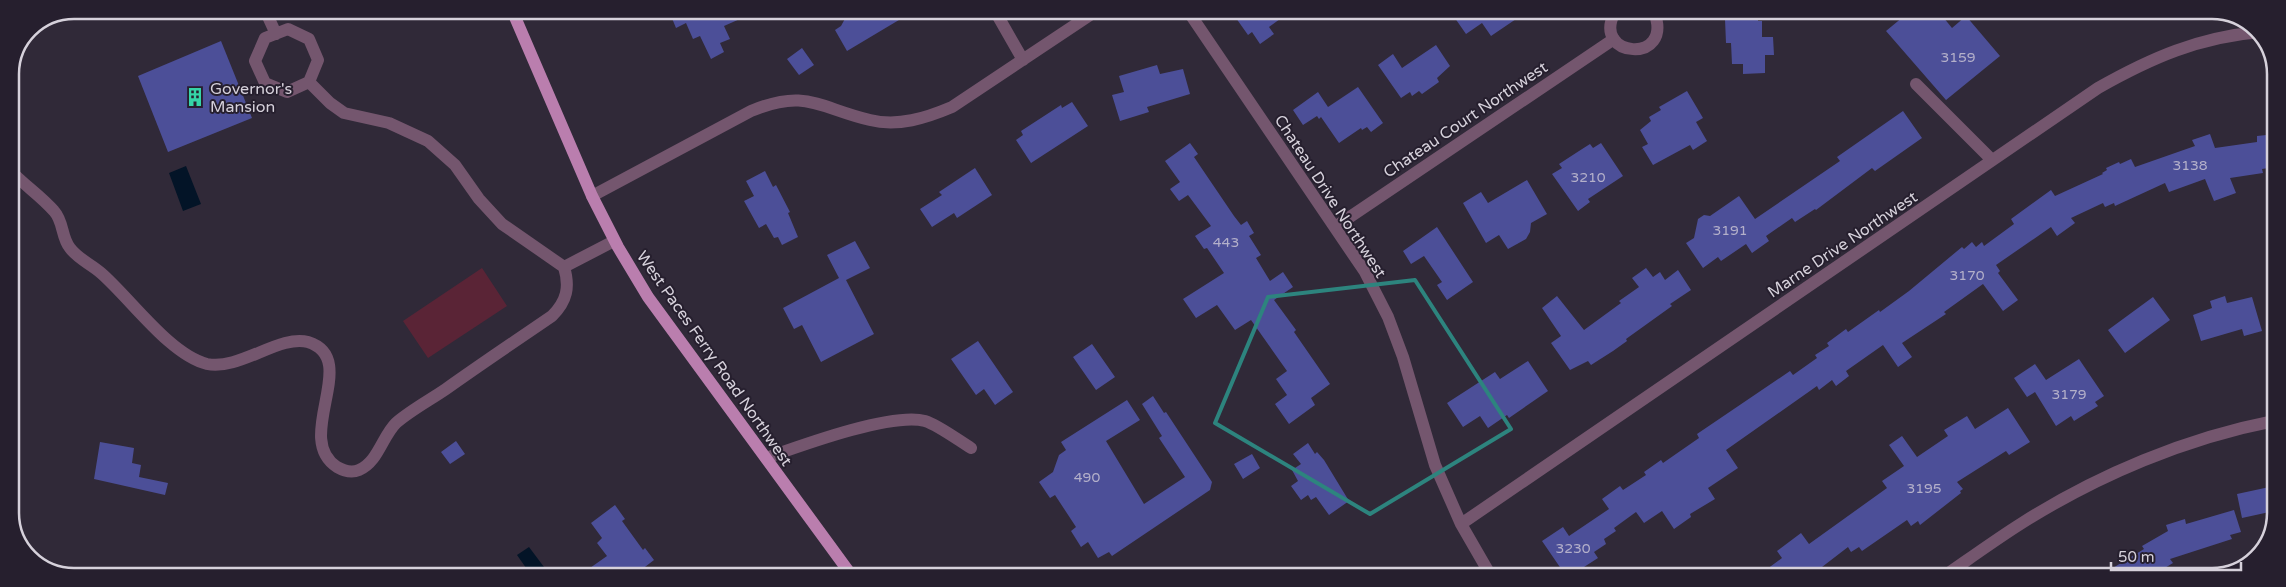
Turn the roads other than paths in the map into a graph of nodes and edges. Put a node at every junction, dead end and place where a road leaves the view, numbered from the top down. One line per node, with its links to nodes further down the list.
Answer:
1 (269, 19): 9 (street)
2 (516, 19): 16 (main road, West Paces Ferry Road Northwest)
3 (999, 19): 11 (street)
4 (1084, 19): 11 (street)
5 (1193, 19): 17 (street, Chateau Drive Northwest)
6 (1611, 19): 10 (street)
7 (1656, 19): 10 (street)
8 (2249, 33): 14 (street, Marne Drive Northwest)
9 (276, 34): 12 (street); 12 (street)
10 (1614, 38): 17 (street, Chateau Court Northwest)
11 (1023, 60): 16 (street)
12 (309, 82): 19 (street)
13 (1916, 84): 14 (street)
14 (1992, 160): 23 (street, Marne Drive Northwest)
15 (19, 178): 19 (street)
16 (592, 196): 18 (main road, West Paces Ferry Road Northwest)
17 (1335, 227): 23 (street, Chateau Drive Northwest)
18 (614, 241): 19 (street); 22 (main road, West Paces Ferry Road Northwest)
19 (564, 267)
20 (2267, 423): 26 (street)
21 (971, 448): 22 (street)
22 (766, 458): 24 (main road, West Paces Ferry Road Northwest)
23 (1461, 524): 25 (street, Chateau Drive Northwest)
24 (846, 568)
25 (1486, 568)
26 (1956, 568)

